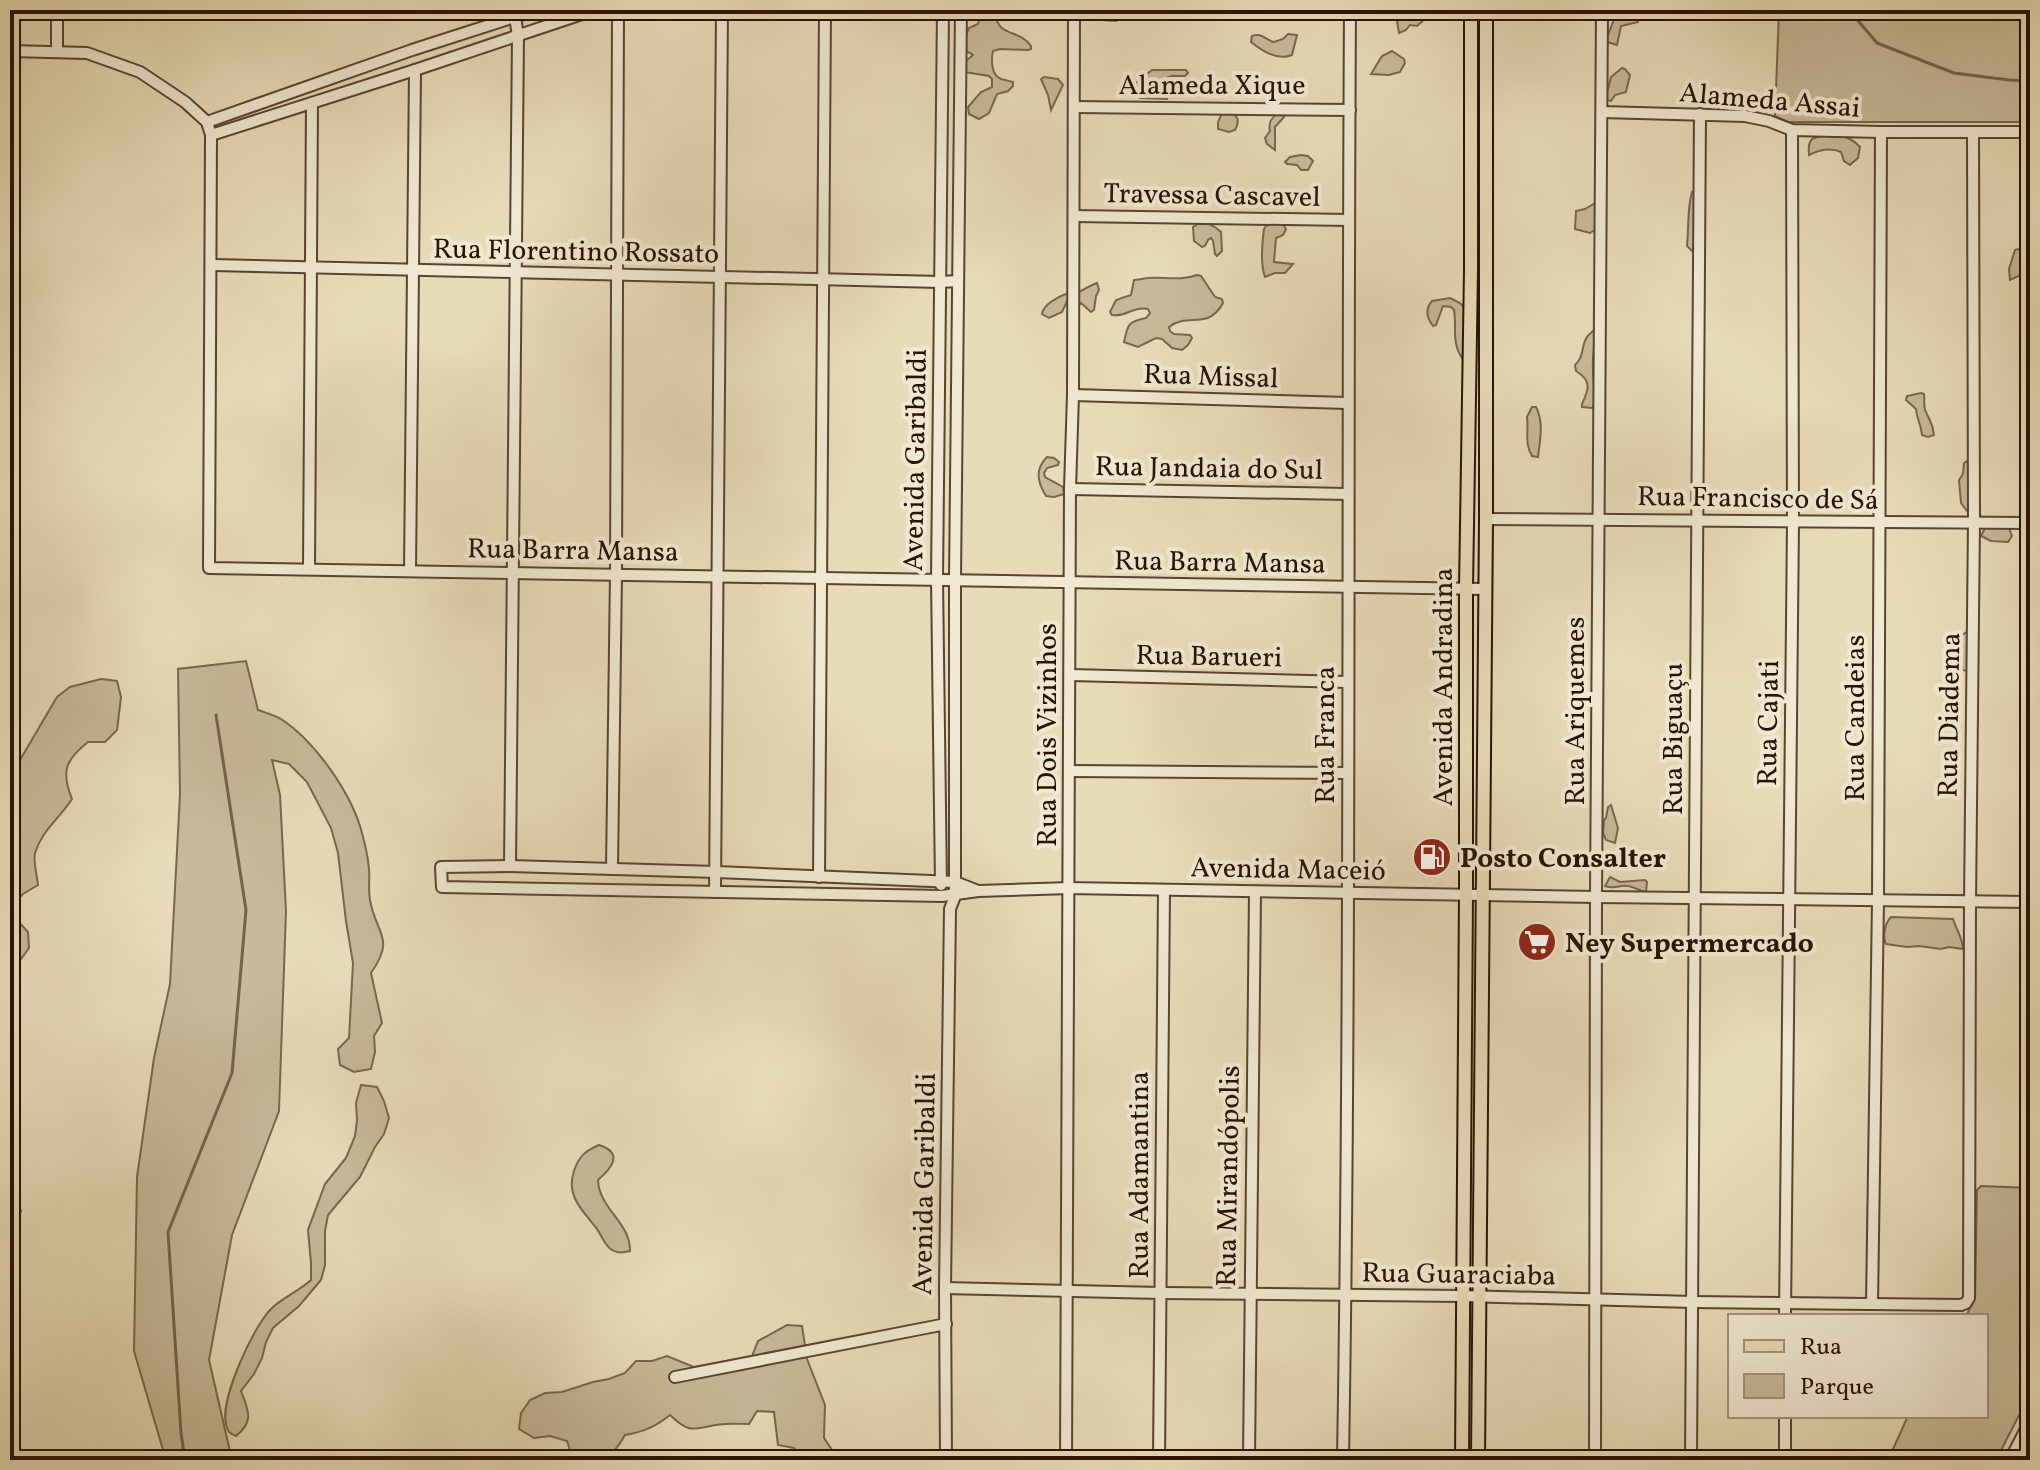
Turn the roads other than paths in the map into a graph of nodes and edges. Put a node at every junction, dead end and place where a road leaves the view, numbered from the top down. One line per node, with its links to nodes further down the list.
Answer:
1 (57, 10): 17 (street)
2 (536, 10): 14 (street)
3 (594, 10): 15 (street)
4 (618, 10): 38 (street)
5 (722, 10): 39 (street)
6 (825, 10): 40 (street)
7 (943, 10): 42 (street, Avenida Garibaldi)
8 (961, 10): 41 (street, Avenida Garibaldi)
9 (1074, 10): 20 (street, Rua Dois Vizinhos)
10 (1350, 10): 21 (street, Rua Franca)
11 (1471, 10): 35 (main road, Avenida Andradina)
12 (1486, 10): 36 (main road, Avenida Andradina)
13 (1602, 10): 22 (street, Rua Ariquemes)
14 (515, 17): 15 (street); 24 (street)
15 (518, 36): 18 (street); 37 (street)
16 (10, 51): 17 (street)
17 (57, 52): 24 (street)
18 (415, 70): 19 (street); 34 (street)
19 (312, 104): 29 (street); 33 (street)
20 (1074, 107): 21 (street, Alameda Xique); 30 (street, Rua Dois Vizinhos)
21 (1350, 110): 31 (street, Rua Franca)
22 (1602, 112): 23 (street, Alameda Assai); 48 (street, Rua Ariquemes)
23 (1700, 114): 25 (street, Alameda Assai); 49 (street, Rua Biguaçu)
24 (207, 122): 29 (street)
25 (1792, 130): 26 (street, Alameda Assai); 50 (street, Rua Cajati)
26 (1881, 132): 27 (street, Alameda Assai); 51 (street, Rua Candeias)
27 (1973, 132): 28 (street, Alameda Assai); 52 (street, Rua Diadema)
28 (2030, 132)
29 (211, 135): 32 (street)
30 (1074, 216): 31 (street, Travessa Cascavel); 43 (street, Rua Dois Vizinhos)
31 (1349, 220): 44 (street, Rua Franca)
32 (212, 265): 33 (street, Rua Florentino Rossato); 54 (street, Rua Barra Mansa)
33 (311, 268): 34 (street, Rua Florentino Rossato); 54 (street)
34 (413, 270): 37 (street, Rua Florentino Rossato); 55 (street)
35 (1471, 270): 36 (street); 64 (main road, Avenida Andradina)
36 (1485, 270): 47 (main road, Avenida Andradina)
37 (515, 272): 38 (street, Rua Florentino Rossato); 56 (street)
38 (617, 274): 39 (street, Rua Florentino Rossato); 57 (street)
39 (720, 277): 40 (street, Rua Florentino Rossato); 58 (street)
40 (823, 279): 42 (street, Rua Florentino Rossato); 59 (street)
41 (958, 281): 42 (street, Rua Florentino Rossato); 61 (street, Avenida Garibaldi)
42 (940, 282): 60 (street, Avenida Garibaldi)
43 (1073, 395): 44 (street, Rua Missal); 45 (street, Rua Dois Vizinhos)
44 (1348, 403): 46 (street, Rua Franca)
45 (1070, 489): 46 (street, Rua Jandaia do Sul); 62 (street, Rua Dois Vizinhos)
46 (1348, 494): 63 (street, Rua Franca)
47 (1486, 519): 48 (street, Rua Francisco de Sá); 65 (main road, Avenida Andradina)
48 (1599, 520): 49 (street, Rua Francisco de Sá); 86 (street, Rua Ariquemes)
49 (1697, 520): 50 (street, Rua Francisco de Sá); 87 (street, Rua Biguaçu)
50 (1793, 522): 51 (street, Rua Francisco de Sá); 88 (street, Rua Cajati)
51 (1879, 522): 52 (street, Rua Francisco de Sá); 89 (street, Rua Candeias)
52 (1974, 522): 53 (street, Rua Francisco de Sá); 90 (street, Rua Diadema)
53 (2030, 523)
54 (309, 569): 55 (street, Rua Barra Mansa)
55 (410, 571): 56 (street, Rua Barra Mansa)
56 (513, 572): 57 (street, Rua Barra Mansa); 70 (street)
57 (616, 574): 58 (street, Rua Barra Mansa); 71 (street)
58 (719, 576): 59 (street, Rua Barra Mansa); 72 (street)
59 (820, 578): 60 (street, Rua Barra Mansa); 73 (street)
60 (937, 579): 61 (street, Rua Barra Mansa); 74 (street, Avenida Garibaldi)
61 (955, 579): 62 (street, Rua Barra Mansa); 75 (street, Avenida Garibaldi)
62 (1071, 583): 63 (street, Rua Barra Mansa); 66 (street, Rua Dois Vizinhos)
63 (1348, 587): 64 (street, Rua Barra Mansa); 67 (street, Rua Franca)
64 (1466, 589): 65 (street, Rua Barra Mansa); 82 (main road, Avenida Andradina)
65 (1484, 589): 83 (main road, Avenida Andradina)
66 (1070, 675): 67 (street, Rua Barueri); 68 (street, Rua Dois Vizinhos)
67 (1347, 682): 69 (street, Rua Franca)
68 (1070, 771): 69 (street); 76 (street, Rua Dois Vizinhos)
69 (1348, 773): 81 (street, Rua Franca)
70 (510, 866): 71 (street); 79 (street, Avenida Maceió)
71 (612, 869): 72 (street)
72 (717, 872): 73 (street); 79 (street)
73 (819, 877): 74 (street)
74 (941, 882): 75 (street); 84 (street, Avenida Garibaldi)
75 (955, 882): 77 (street, Avenida Maceió); 85 (street, Avenida Garibaldi)
76 (1069, 888): 77 (street, Avenida Maceió); 78 (street, Avenida Maceió); 94 (street, Rua Dois Vizinhos)
77 (978, 891): 85 (street, Avenida Maceió)
78 (1164, 891): 80 (street, Avenida Maceió); 95 (street, Rua Adamantina)
79 (715, 892): 84 (street, Avenida Maceió)
80 (1255, 892): 81 (street, Avenida Maceió); 96 (street, Rua Mirandópolis)
81 (1349, 894): 82 (street, Avenida Maceió); 97 (street, Rua Franca)
82 (1466, 894): 83 (street, Avenida Maceió); 98 (main road, Avenida Andradina)
83 (1482, 895): 86 (street, Avenida Maceió); 99 (main road, Avenida Andradina)
84 (942, 896): 85 (street, Avenida Maceió); 92 (street, Avenida Garibaldi)
85 (955, 896): 92 (street, Avenida Garibaldi)
86 (1596, 897): 87 (street, Avenida Maceió); 101 (street, Rua Ariquemes)
87 (1696, 899): 88 (street, Avenida Maceió); 102 (street, Rua Biguaçu)
88 (1789, 899): 89 (street, Avenida Maceió); 103 (street, Rua Cajati)
89 (1878, 901): 90 (street, Avenida Maceió); 104 (street, Rua Candeias)
90 (1970, 902): 91 (street, Avenida Maceió); 100 (street, Rua Diadema)
91 (2030, 902)
92 (950, 909): 93 (street, Avenida Garibaldi)
93 (945, 1288): 94 (street, Rua Guaraciaba); 106 (street, Avenida Garibaldi)
94 (1066, 1291): 95 (street, Rua Guaraciaba); 111 (street, Rua Dois Vizinhos)
95 (1161, 1293): 96 (street, Rua Guaraciaba); 112 (street, Rua Adamantina)
96 (1250, 1293): 97 (street, Rua Guaraciaba); 113 (street, Rua Mirandópolis)
97 (1346, 1294): 98 (street, Rua Guaraciaba); 114 (street, Rua Franca)
98 (1463, 1296): 99 (street, Rua Guaraciaba); 115 (main road, Avenida Andradina)
99 (1480, 1297): 101 (street, Rua Guaraciaba); 116 (main road, Avenida Andradina)
100 (1969, 1298): 104 (street, Rua Guaraciaba)
101 (1596, 1300): 102 (street, Rua Guaraciaba); 117 (street, Rua Ariquemes)
102 (1693, 1302): 103 (street, Rua Guaraciaba); 118 (street, Rua Biguaçu)
103 (1785, 1302): 104 (street, Rua Guaraciaba); 105 (street, Rua Cajati)
104 (1872, 1304)
105 (1785, 1314)
106 (946, 1324): 107 (street); 110 (street, Avenida Garibaldi)
107 (675, 1377)
108 (1785, 1418): 119 (street)
109 (2030, 1421): 120 (street)
110 (946, 1460)
111 (1066, 1460)
112 (1159, 1460)
113 (1249, 1460)
114 (1343, 1460)
115 (1462, 1460)
116 (1478, 1460)
117 (1595, 1460)
118 (1691, 1460)
119 (1785, 1460)
120 (2010, 1460)

